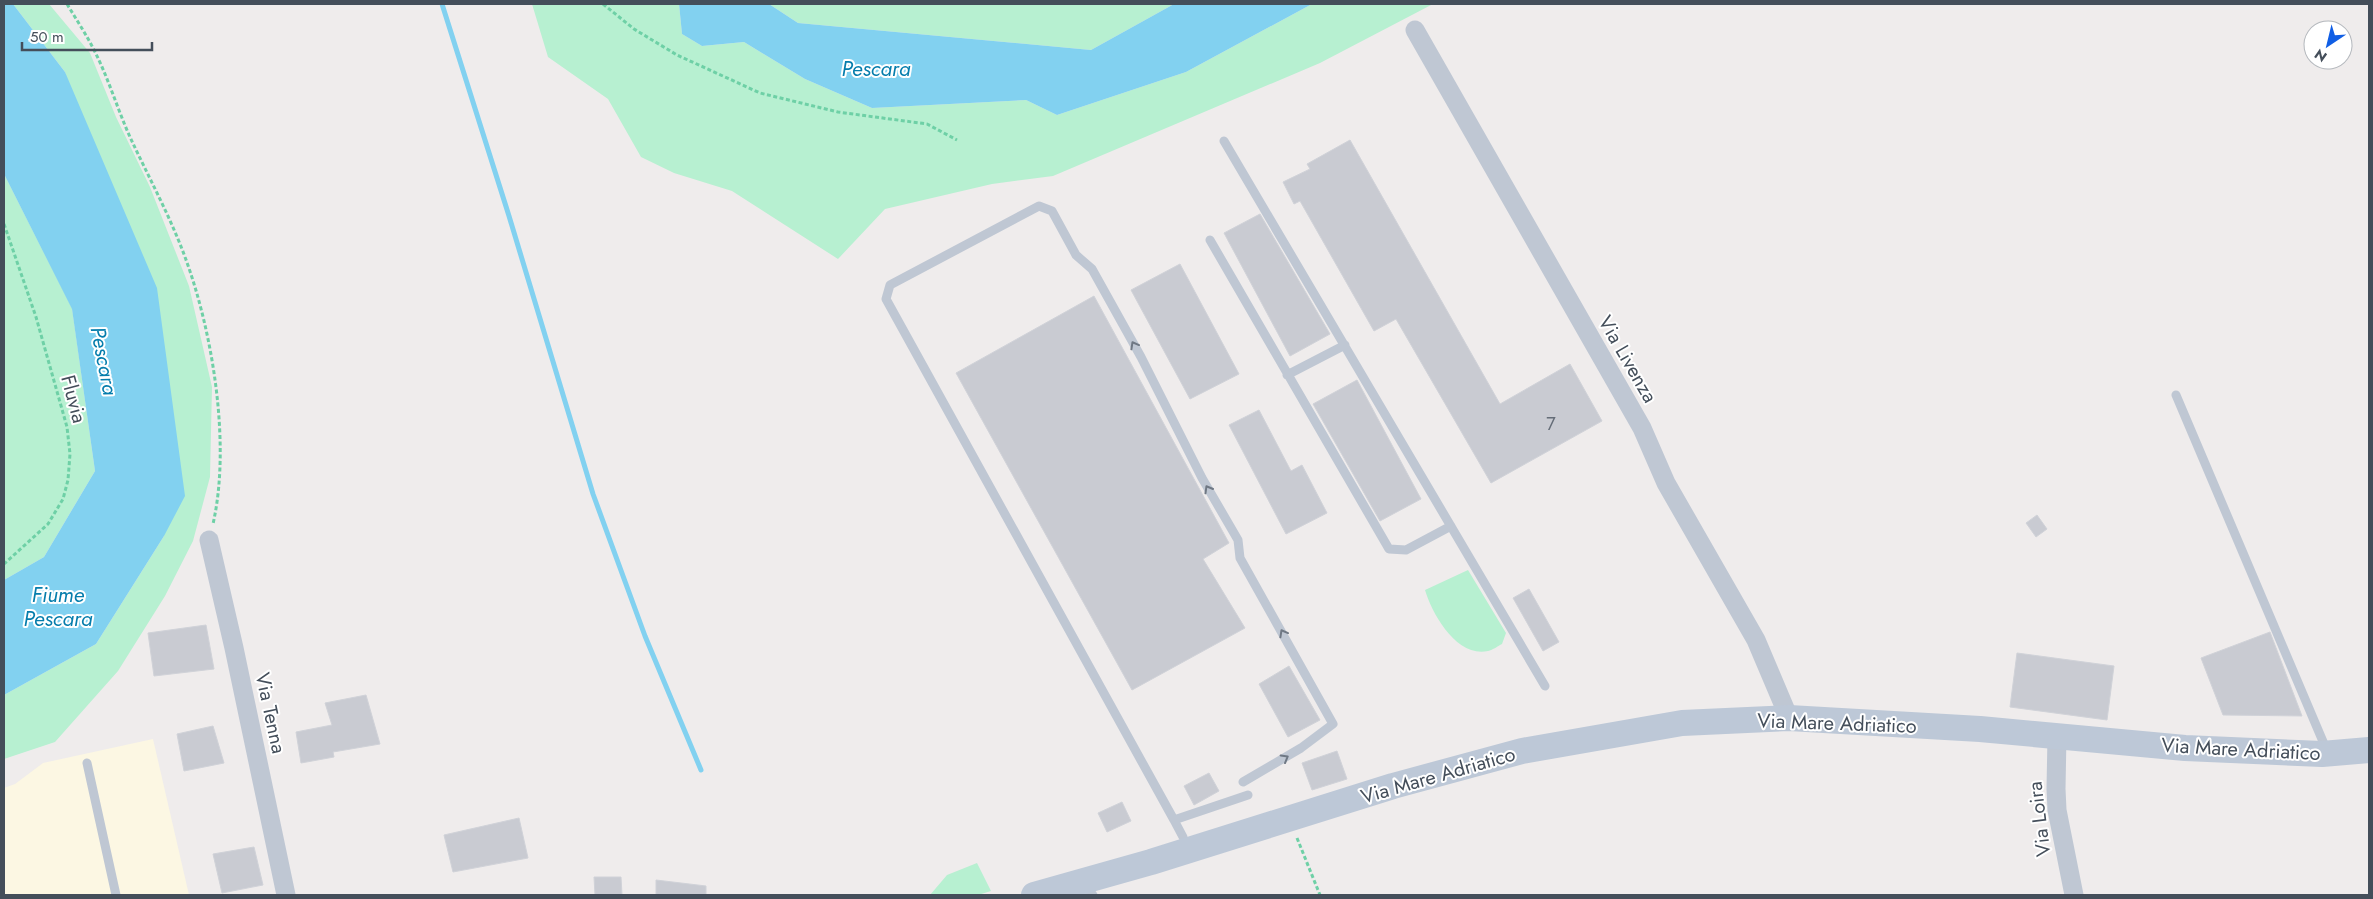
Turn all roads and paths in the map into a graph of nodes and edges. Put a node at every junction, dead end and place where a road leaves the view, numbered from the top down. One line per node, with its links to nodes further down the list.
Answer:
1 (67, 4): 12 (path)
2 (603, 4): 4 (path)
3 (1415, 30): 15 (street, Via Livenza)
4 (957, 140)
5 (1224, 141): 8 (lane)
6 (4, 224): 13 (path, Fluvia)
7 (1210, 240): 9 (lane)
8 (1345, 346): 9 (lane); 11 (lane)
9 (1287, 375): 11 (lane)
10 (2176, 395): 18 (lane)
11 (1451, 526): 14 (lane)
12 (209, 540): 27 (street, Via Tenna)
13 (4, 564)
14 (1545, 686)
15 (1789, 718): 16 (main road, Via Mare Adriatico); 21 (main road, Via Mare Adriatico)
16 (2058, 736): 18 (main road, Via Mare Adriatico); 30 (street, Via Loira)
17 (2369, 750): 18 (main road, Via Mare Adriatico)
18 (2328, 754)
19 (87, 763): 26 (lane)
20 (1243, 782): 24 (lane, one-way to 24)
21 (1315, 811): 22 (main road, Via Mare Adriatico); 23 (main road, Via Mare Adriatico)
22 (1255, 814): 23 (main road, Via Mare Adriatico); 24 (main road, Via Mare Adriatico)
23 (1290, 819): 29 (path)
24 (1188, 834): 25 (main road, Via Mare Adriatico)
25 (1087, 889): 28 (main road, Via Mare Adriatico)
26 (116, 895)
27 (286, 895)
28 (1034, 895)
29 (1320, 895)
30 (2074, 895)

